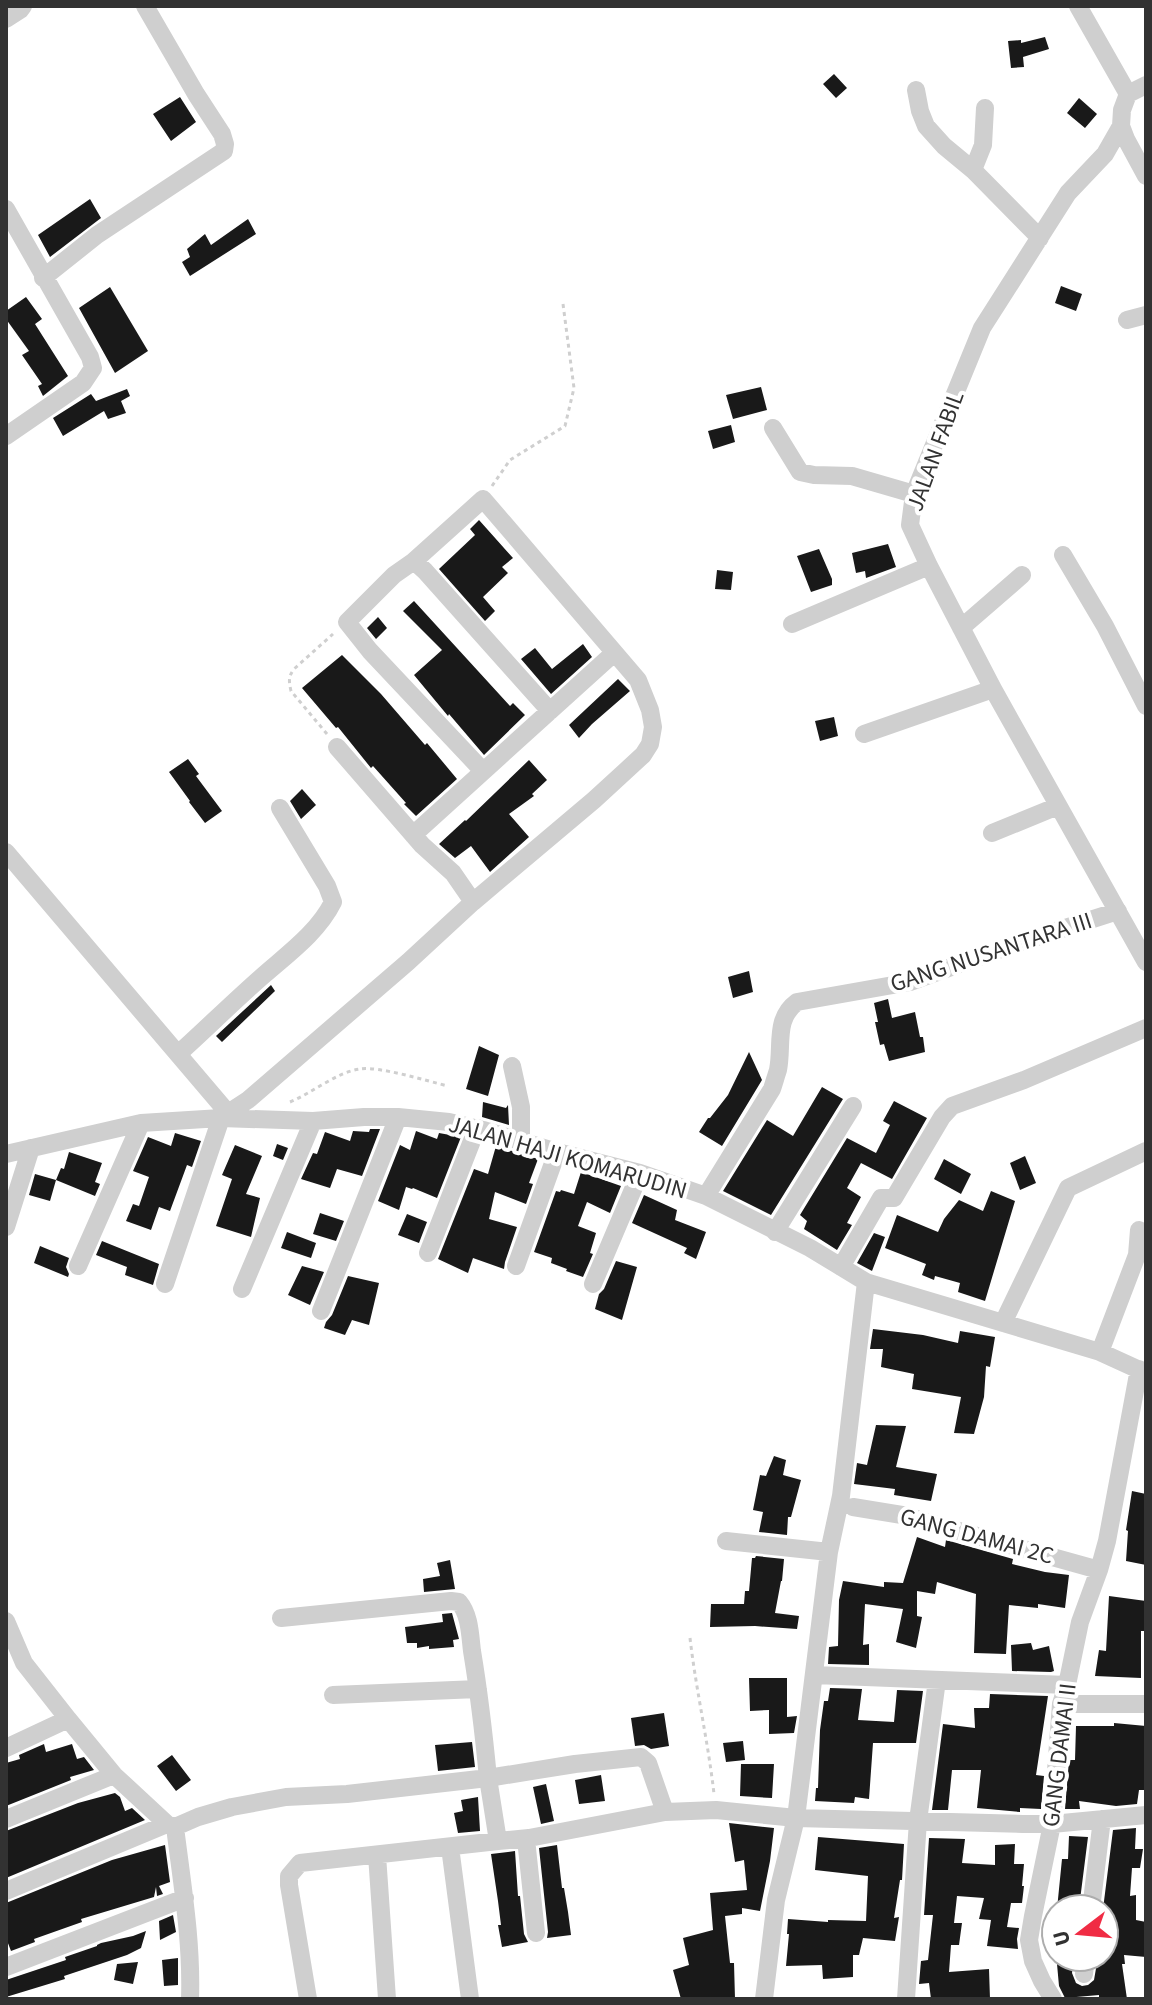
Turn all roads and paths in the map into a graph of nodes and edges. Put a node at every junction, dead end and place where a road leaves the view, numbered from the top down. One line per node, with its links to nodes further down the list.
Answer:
1 (23, 6): 4 (street)
2 (145, 6): 14 (street)
3 (1078, 6): 7 (street)
4 (6, 19)
5 (1146, 85): 7 (street)
6 (916, 90): 10 (street)
7 (1128, 94): 9 (street, JALAN FABIL)
8 (985, 108): 10 (street)
9 (1121, 126): 11 (street); 13 (street, JALAN FABIL)
10 (973, 170): 13 (street)
11 (1146, 176)
12 (6, 209): 14 (street)
13 (1040, 238): 20 (street, JALAN FABIL)
14 (43, 278): 19 (street)
15 (563, 304): 21 (path)
16 (1146, 315): 17 (street)
17 (1127, 320)
18 (773, 428): 20 (street)
19 (6, 436)
20 (914, 494): 24 (street, JALAN FABIL)
21 (483, 499): 23 (street); 29 (street)
22 (1063, 555): 31 (street)
23 (414, 561): 26 (street); 32 (street)
24 (929, 566): 27 (street); 28 (street, JALAN FABIL)
25 (1022, 575): 28 (street)
26 (347, 622): 34 (path); 35 (street)
27 (792, 624)
28 (961, 628): 30 (street, JALAN FABIL)
29 (614, 653): 32 (street); 41 (street)
30 (993, 689): 33 (street); 36 (street, JALAN FABIL)
31 (1146, 706)
32 (550, 711): 35 (street)
33 (864, 734)
34 (337, 747): 39 (street)
35 (483, 771): 39 (street)
36 (1058, 806): 38 (street); 42 (street, JALAN FABIL)
37 (280, 808): 45 (street)
38 (992, 833)
39 (413, 835): 41 (street)
40 (6, 852): 45 (street)
41 (473, 902): 50 (street)
42 (1118, 911): 43 (street, JALAN FABIL); 61 (street, GANG NUSANTARA III)
43 (1146, 962)
44 (1146, 1028): 68 (street)
45 (178, 1054): 50 (street)
46 (512, 1066): 55 (street)
47 (448, 1086): 48 (path)
48 (285, 1105)
49 (853, 1106): 64 (street)
50 (224, 1115): 52 (street, JALAN HAJI KOMARUDIN); 53 (street, JALAN HAJI KOMARUDIN); 70 (street)
51 (398, 1117): 52 (street, JALAN HAJI KOMARUDIN); 54 (street, JALAN HAJI KOMARUDIN); 73 (street)
52 (313, 1121): 72 (street)
53 (141, 1123): 56 (street, JALAN HAJI KOMARUDIN); 66 (street)
54 (477, 1128): 55 (street, JALAN HAJI KOMARUDIN); 65 (street)
55 (521, 1141): 58 (street, JALAN HAJI KOMARUDIN)
56 (31, 1148): 59 (street, JALAN HAJI KOMARUDIN); 62 (street)
57 (1146, 1151): 74 (street)
58 (557, 1152): 60 (street, JALAN HAJI KOMARUDIN); 67 (street)
59 (6, 1154)
60 (640, 1173): 61 (street, JALAN HAJI KOMARUDIN); 71 (street)
61 (706, 1196): 64 (street, JALAN HAJI KOMARUDIN)
62 (6, 1227)
63 (1139, 1230): 75 (street)
64 (775, 1232): 68 (street, JALAN HAJI KOMARUDIN)
65 (428, 1253)
66 (78, 1266)
67 (516, 1266)
68 (841, 1267): 69 (street, JALAN HAJI KOMARUDIN)
69 (866, 1282): 74 (street, JALAN HAJI KOMARUDIN); 79 (street)
70 (165, 1284)
71 (593, 1284)
72 (242, 1289)
73 (321, 1311)
74 (1003, 1323): 75 (street, JALAN HAJI KOMARUDIN)
75 (1100, 1352): 76 (street, JALAN HAJI KOMARUDIN)
76 (1143, 1371): 80 (street, GANG DAMAI II)
77 (853, 1507): 80 (street, GANG DAMAI 2C)
78 (726, 1541): 79 (street)
79 (829, 1552): 85 (street)
80 (1099, 1570): 87 (street, GANG DAMAI II)
81 (281, 1618): 88 (street)
82 (6, 1621): 84 (street)
83 (690, 1638): 96 (path)
84 (15, 1666): 92 (street)
85 (814, 1675): 86 (street); 99 (street)
86 (937, 1680): 87 (street); 102 (street)
87 (1067, 1685): 90 (street, GANG DAMAI II)
88 (478, 1689): 89 (street); 95 (street)
89 (333, 1695)
90 (1061, 1704): 91 (street); 103 (street, GANG DAMAI II)
91 (1146, 1704)
92 (68, 1719): 93 (street); 94 (street)
93 (6, 1748)
94 (114, 1775): 100 (street); 104 (street)
95 (488, 1778): 97 (street); 104 (street); 106 (street)
96 (716, 1810): 97 (street); 99 (street)
97 (665, 1812): 105 (street)
98 (1146, 1815): 101 (street)
99 (796, 1818): 102 (street); 118 (street)
100 (6, 1819)
101 (1102, 1819): 103 (street); 110 (street)
102 (918, 1821): 103 (street); 119 (street)
103 (1052, 1824): 120 (street, GANG DAMAI II)
104 (171, 1825): 109 (street); 111 (street)
105 (526, 1839): 106 (street); 112 (street)
106 (498, 1841): 107 (street)
107 (450, 1847): 108 (street); 117 (street)
108 (377, 1855): 115 (street); 116 (street)
109 (6, 1891)
110 (1093, 1893)
111 (185, 1898): 113 (street); 114 (street)
112 (536, 1933)
113 (6, 1967)
114 (190, 1999)
115 (308, 1999)
116 (387, 1999)
117 (470, 1999)
118 (764, 1999)
119 (906, 1999)
120 (1053, 1999)

